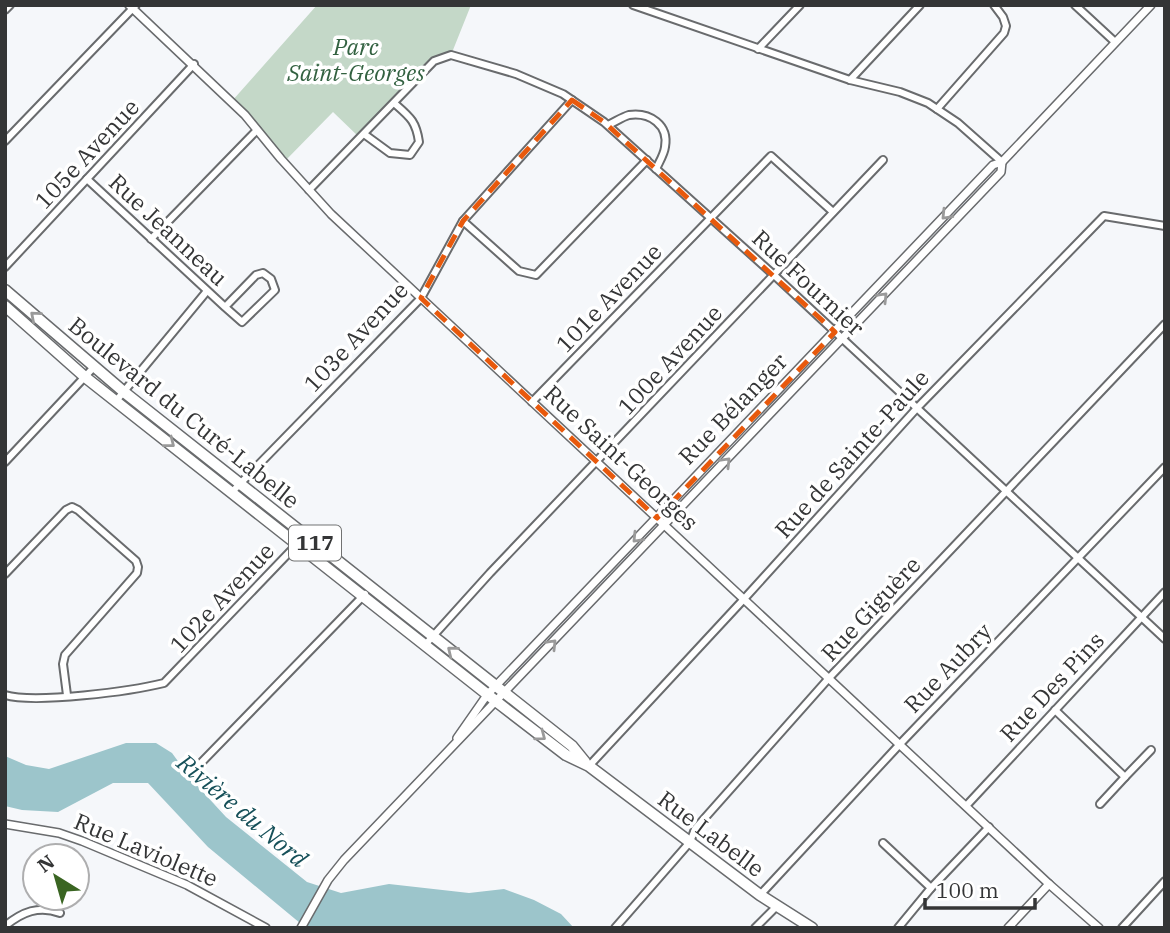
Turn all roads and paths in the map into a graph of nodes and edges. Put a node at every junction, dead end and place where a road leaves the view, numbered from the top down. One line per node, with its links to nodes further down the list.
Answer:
1 (10, 5): 9 (street)
2 (634, 5): 11 (street)
3 (800, 5): 11 (street)
4 (920, 5): 13 (street)
5 (995, 5): 16 (street)
6 (1075, 5): 10 (street)
7 (1151, 5): 10 (street, Rue Bélanger)
8 (132, 6): 12 (street, Rue Saint-Georges); 20 (street)
9 (5, 10)
10 (1115, 42): 23 (street, Rue Bélanger)
11 (758, 49): 13 (street)
12 (194, 64): 18 (street, Rue Saint-Georges); 25 (street, 105e Avenue)
13 (850, 80): 16 (street)
14 (572, 100): 15 (street, Rue Fournier); 17 (street, Rue Fournier); 29 (street, 103e Avenue)
15 (394, 103): 19 (street, Rue Fournier); 19 (street)
16 (937, 109): 23 (street)
17 (608, 125): 21 (street, Rue Fournier); 24 (street)
18 (257, 130): 26 (street, Rue Saint-Georges); 31 (street)
19 (364, 134): 26 (street, Rue Fournier)
20 (5, 141)
21 (647, 160): 24 (street, Rue Fournier); 29 (street)
22 (883, 160): 27 (street, 100e Avenue)
23 (1002, 162): 33 (street, Rue Bélanger, one-way to 33); 34 (street, Rue Bélanger)
24 (656, 169): 28 (street, Rue Fournier)
25 (87, 179): 31 (street, Rue Jeanneau); 32 (street, 105e Avenue)
26 (309, 190): 38 (street, Rue Saint-Georges)
27 (833, 212): 28 (street, 101e Avenue); 35 (street, 100e Avenue)
28 (711, 219): 35 (street, Rue Fournier); 50 (street, 101e Avenue)
29 (463, 221): 38 (street, 103e Avenue)
30 (1165, 226): 51 (street, Rue de Sainte-Paule)
31 (151, 239): 37 (street, Rue Jeanneau)
32 (5, 267)
33 (897, 267): 34 (street); 42 (street, Rue Bélanger)
34 (904, 274): 43 (street, Rue Bélanger, one-way to 34)
35 (774, 275): 42 (street, Rue Fournier); 55 (street, 100e Avenue)
36 (5, 290): 44 (main road, Boulevard du Curé-Labelle / 117, one-way to 36)
37 (207, 290): 40 (street, Rue Jeanneau); 47 (street)
38 (421, 298): 50 (street, Rue Saint-Georges); 58 (street, 103e Avenue)
39 (5, 306): 45 (main road, Boulevard du Curé-Labelle / 117)
40 (225, 307): 40 (street, Rue Jeanneau)
41 (1165, 324): 60 (street, Rue Giguère)
42 (835, 331): 43 (street, Rue Fournier); 46 (street, Rue Bélanger)
43 (842, 339): 48 (street, Rue Bélanger); 51 (street, Rue Fournier)
44 (94, 367): 45 (street); 47 (main road, Boulevard du Curé-Labelle / 117)
45 (85, 377): 49 (main road, Boulevard du Curé-Labelle / 117); 54 (street)
46 (781, 387): 48 (street); 52 (street, Rue Bélanger)
47 (124, 392): 49 (street); 58 (main road, Boulevard du Curé-Labelle / 117)
48 (789, 395): 53 (street, Rue Bélanger)
49 (116, 401): 61 (main road, Boulevard du Curé-Labelle / 117, one-way to 61)
50 (533, 402): 55 (street, Rue Saint-Georges)
51 (916, 408): 60 (street, Rue Fournier); 71 (street, Rue de Sainte-Paule)
52 (749, 421): 53 (street); 57 (street, Rue Bélanger)
53 (757, 429): 59 (street, Rue Bélanger, one-way to 53)
54 (5, 462)
55 (597, 462): 62 (street, Rue Saint-Georges); 73 (street, 100e Avenue)
56 (1165, 467): 66 (street, Rue Aubry)
57 (694, 479): 59 (street); 62 (street, Rue Bélanger)
58 (241, 483): 61 (street, 103e Avenue); 64 (main road, Boulevard du Curé-Labelle / 117)
59 (702, 487): 63 (street, Rue Bélanger)
60 (1006, 491): 66 (street, Rue Fournier); 76 (street, Rue Giguère)
61 (232, 492): 65 (main road, Boulevard du Curé-Labelle / 117)
62 (656, 518): 63 (street, Rue Saint-Georges); 77 (street, Rue Bélanger, one-way to 77)
63 (665, 526): 71 (street, Rue Saint-Georges); 78 (street, Rue Bélanger, one-way to 63)
64 (306, 535): 65 (street, 102e Avenue); 68 (main road, Boulevard du Curé-Labelle / 117)
65 (297, 545): 70 (main road, Boulevard du Curé-Labelle / 117); 80 (street, 102e Avenue)
66 (1078, 558): 72 (street, Rue Fournier); 84 (street, Rue Aubry)
67 (5, 574): 80 (street)
68 (371, 588): 70 (street); 73 (main road, Boulevard du Curé-Labelle / 117)
69 (1165, 593): 72 (street, Rue Des Pins)
70 (363, 596): 75 (main road, Boulevard du Curé-Labelle / 117); 88 (street)
71 (744, 599): 76 (street, Rue Saint-Georges); 87 (street, Rue de Sainte-Paule)
72 (1142, 617): 74 (street, Rue Fournier); 83 (street, Rue Des Pins)
73 (434, 636): 75 (street, 100e Avenue); 77 (main road, Boulevard du Curé-Labelle / 117, one-way to 73)
74 (1165, 639)
75 (425, 645): 81 (main road, Boulevard du Curé-Labelle / 117)
76 (829, 678): 84 (street, Rue Saint-Georges); 94 (street, Rue Giguère)
77 (495, 686): 78 (main road, Boulevard du Curé-Labelle / 117); 81 (street, Rue Bélanger)
78 (505, 694): 82 (street, Rue Bélanger); 87 (main road, Rue Labelle / 117)
79 (5, 695): 80 (street)
80 (67, 695)
81 (487, 695): 82 (main road, Boulevard du Curé-Labelle / 117); 86 (street, Rue Bélanger)
82 (497, 702): 86 (street, Rue Bélanger); 87 (main road, Rue Labelle / 117, one-way to 87)
83 (1055, 710): 89 (street); 91 (street, Rue Des Pins)
84 (900, 744): 91 (street, Rue Saint-Georges); 99 (street, Rue Aubry)
85 (1151, 750): 89 (street)
86 (445, 755): 104 (street, Rue Bélanger)
87 (589, 766): 94 (main road, Rue Labelle / 117)
88 (197, 767)
89 (1125, 777): 90 (street)
90 (1100, 804)
91 (966, 806): 93 (street, Rue Saint-Georges)
92 (5, 824): 103 (street, Rue Laviolette)
93 (989, 827): 97 (street, Rue Saint-Georges); 98 (street)
94 (690, 842): 99 (main road, Rue Labelle / 117); 105 (street, Rue Giguère)
95 (883, 843): 98 (street)
96 (1165, 881): 111 (street)
97 (1049, 884): 109 (street); 110 (street, Rue Saint-Georges)
98 (931, 888): 108 (street)
99 (760, 895): 100 (main road, Rue Labelle / 117)
100 (776, 907): 106 (street); 107 (main road, Rue Labelle / 117)
101 (60, 913): 102 (street)
102 (5, 926)
103 (266, 928)
104 (301, 928)
105 (614, 928)
106 (755, 928)
107 (812, 928)
108 (898, 928)
109 (1008, 928)
110 (1099, 928)
111 (1122, 928)

